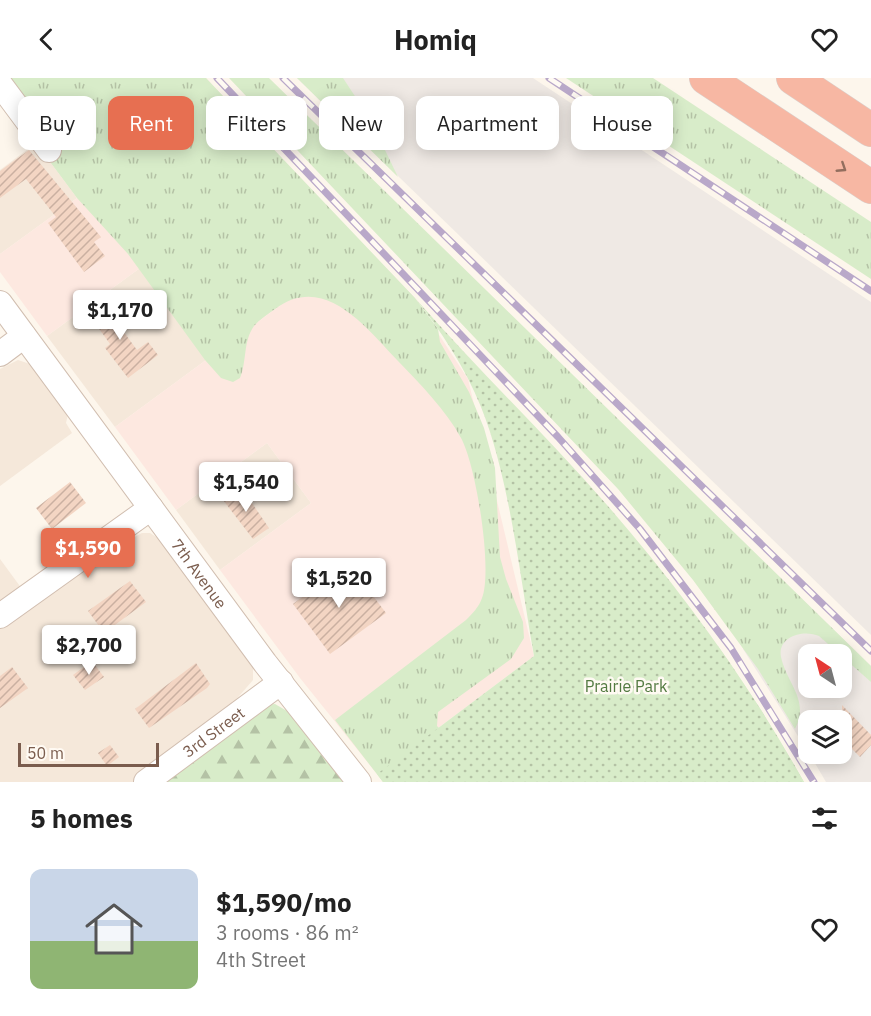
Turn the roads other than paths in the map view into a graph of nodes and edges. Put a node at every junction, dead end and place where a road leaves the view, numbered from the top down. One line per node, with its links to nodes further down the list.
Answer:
1 (706, 78): 6 (highway, one-way to 6)
2 (793, 78): 5 (highway)
3 (0, 84): 4 (street)
4 (18, 108)
5 (871, 130)
6 (871, 187)
7 (0, 303): 8 (street, 7th Avenue)
8 (24, 336): 9 (street); 10 (street, 7th Avenue)
9 (0, 354)
10 (151, 508): 11 (street); 12 (street, 7th Avenue)
11 (0, 616)
12 (281, 682): 13 (street, 3rd Street); 14 (street, 7th Avenue)
13 (146, 782)
14 (359, 782)

